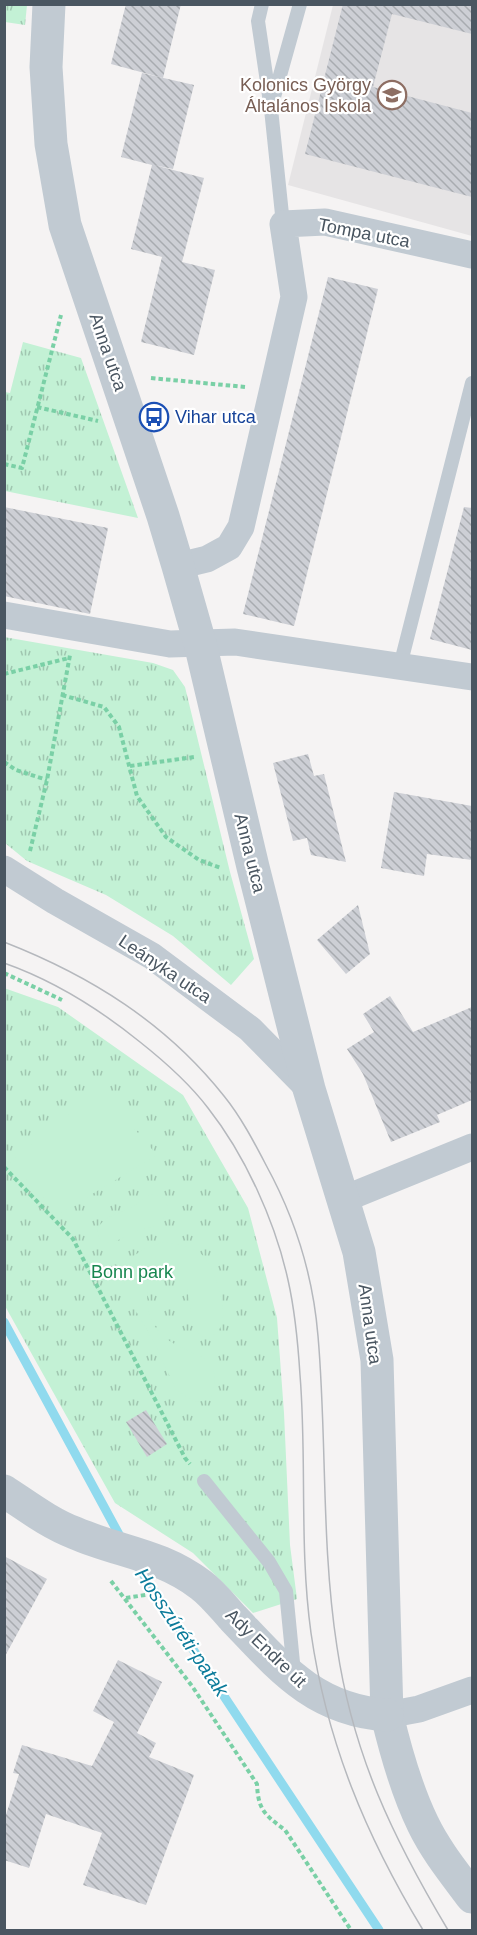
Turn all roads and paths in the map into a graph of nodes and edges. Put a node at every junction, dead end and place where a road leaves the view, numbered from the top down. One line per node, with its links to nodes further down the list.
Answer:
1 (49, 4): 8 (street, Anna utca)
2 (262, 4): 4 (lane)
3 (300, 4): 4 (lane)
4 (271, 109): 5 (lane)
5 (283, 224): 6 (street, Tompa utca); 10 (street)
6 (472, 255)
7 (62, 312): 11 (path)
8 (116, 375): 10 (path); 12 (street, Anna utca)
9 (472, 383): 19 (lane)
10 (273, 390): 14 (street)
11 (37, 407): 12 (path); 13 (path)
12 (134, 429): 14 (street, Anna utca)
13 (4, 464)
14 (178, 566): 17 (street, Anna utca)
15 (4, 615): 16 (street)
16 (75, 627): 17 (street); 18 (path)
17 (200, 644): 19 (street); 23 (street, Anna utca)
18 (69, 658): 20 (path); 22 (path)
19 (400, 666): 21 (street)
20 (4, 674)
21 (472, 676)
22 (62, 695): 25 (path); 26 (path)
23 (226, 754): 25 (path); 27 (street, Anna utca)
24 (4, 762): 26 (path)
25 (130, 766): 27 (path)
26 (47, 780): 28 (path)
27 (253, 867): 31 (street, Anna utca)
28 (9, 872): 31 (street, Leányka utca)
29 (4, 973): 30 (path)
30 (62, 1000)
31 (309, 1089): 34 (street, Anna utca)
32 (472, 1147): 34 (street)
33 (4, 1167): 35 (path)
34 (344, 1199): 40 (street, Anna utca)
35 (204, 1481): 38 (lane)
36 (4, 1491): 38 (street, Ady Endre út)
37 (154, 1594): 42 (path)
38 (295, 1681): 40 (street, Ady Endre út)
39 (472, 1690): 40 (street)
40 (387, 1715): 41 (street)
41 (472, 1897)
42 (351, 1930)

